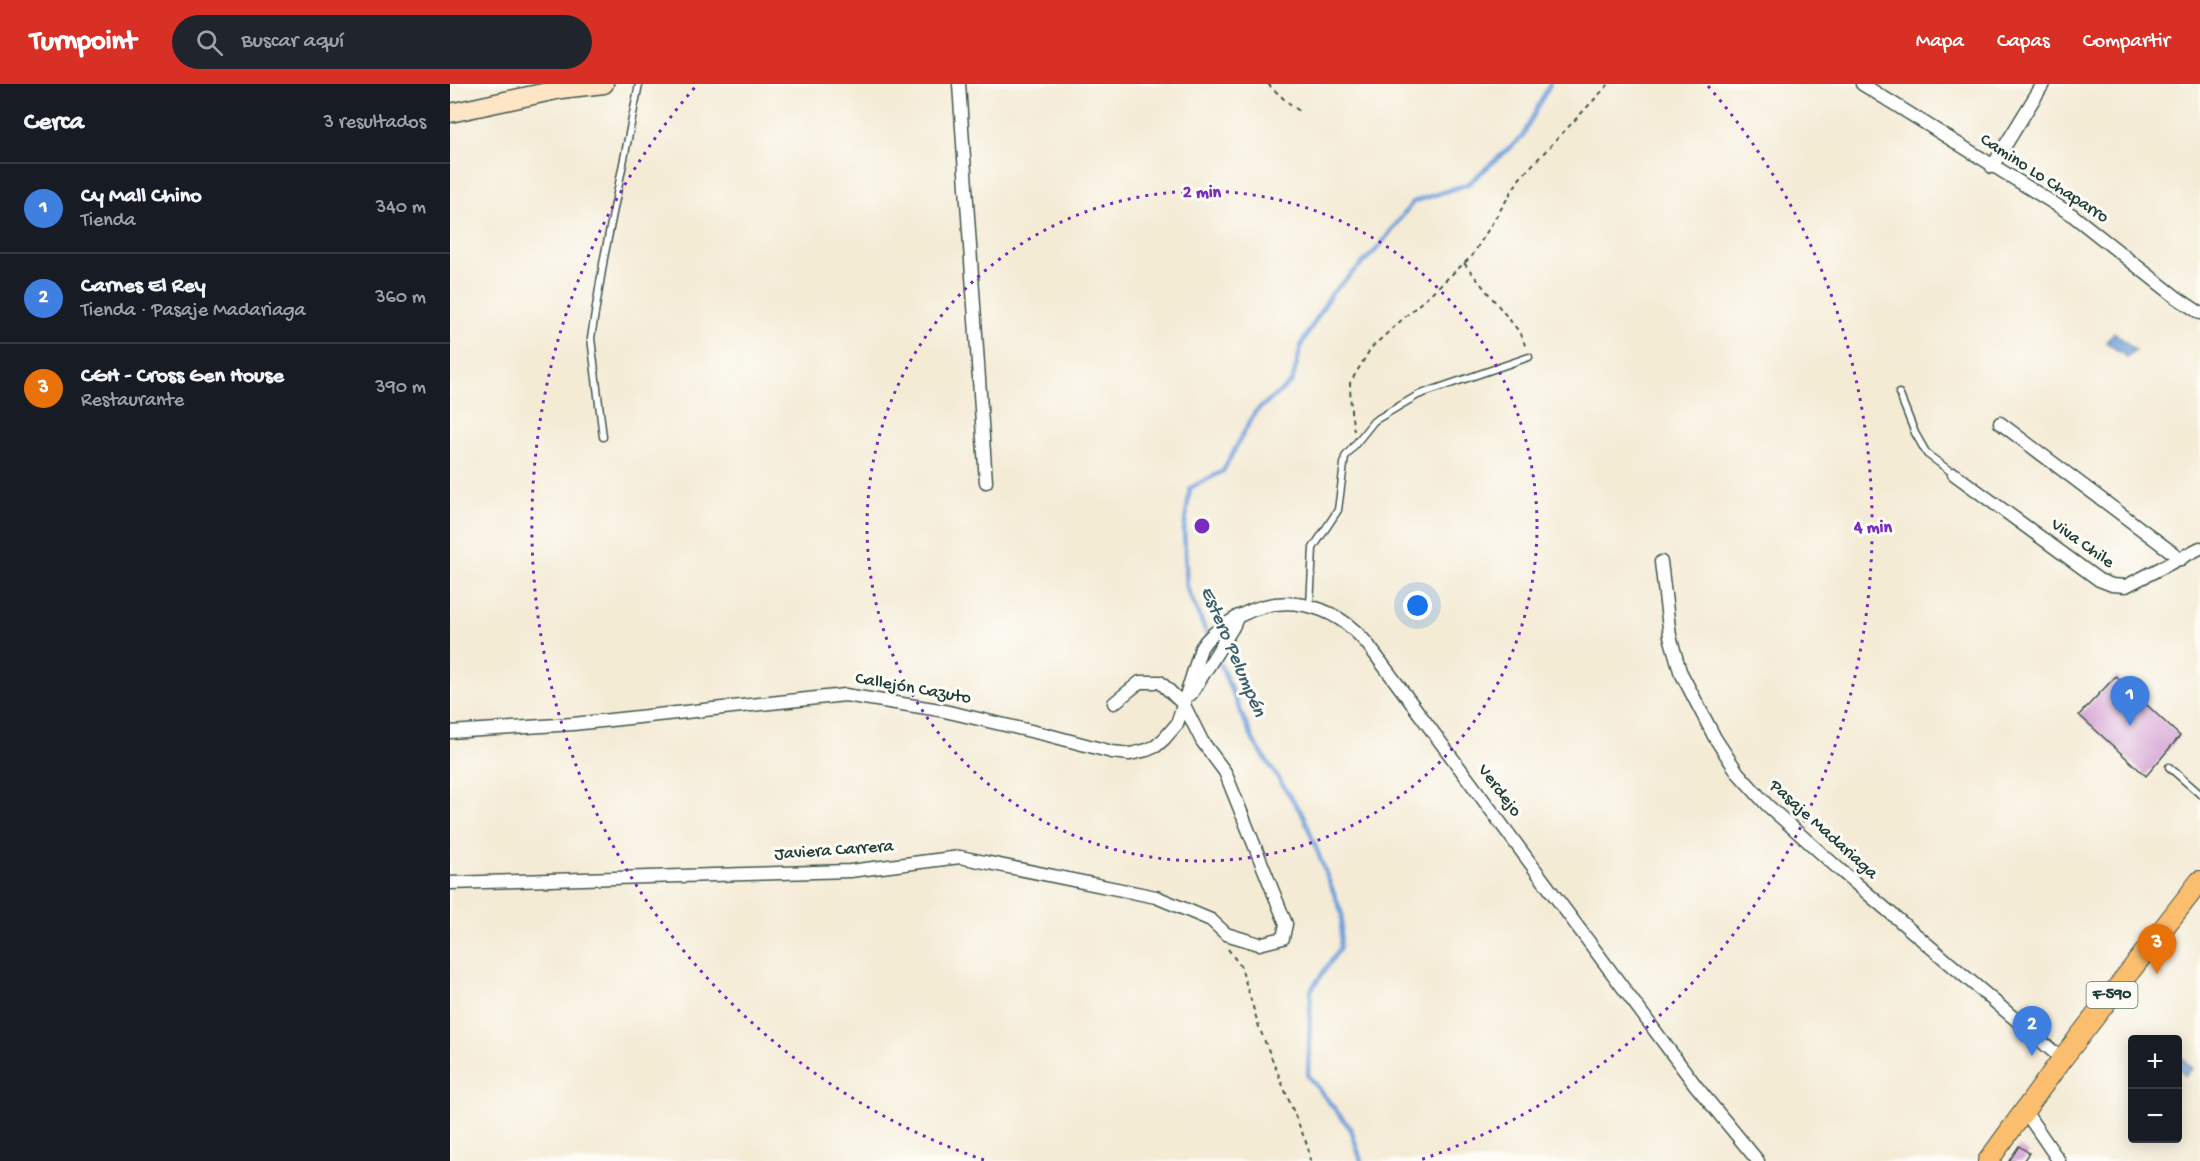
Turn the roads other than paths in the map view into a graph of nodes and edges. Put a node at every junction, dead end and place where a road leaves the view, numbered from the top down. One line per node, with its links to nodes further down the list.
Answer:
1 (604, 84): 6 (street)
2 (639, 84): 12 (lane)
3 (959, 84): 14 (street)
4 (1862, 84): 7 (street, Camino Lo Chaparro)
5 (2043, 84): 7 (street)
6 (450, 113)
7 (1992, 167): 8 (street, Camino Lo Chaparro)
8 (2200, 313)
9 (1529, 357): 18 (lane)
10 (1899, 393): 13 (lane)
11 (2000, 423): 16 (street)
12 (603, 437)
13 (1954, 474): 16 (street, Viva Chile)
14 (986, 482)
15 (2200, 548): 16 (street, Viva Chile)
16 (2181, 559)
17 (1661, 561): 27 (street, Pasaje Madariaga)
18 (1310, 606): 19 (street, Verdejo); 29 (street, Verdejo)
19 (1238, 616): 21 (street, Callejón Cazuto)
20 (1114, 702): 21 (street)
21 (1184, 705): 22 (street, Callejón Cazuto); 26 (street, Javiera Carrera)
22 (450, 732)
23 (2169, 767): 24 (lane)
24 (2200, 794)
25 (2200, 880): 27 (main road, F-590)
26 (450, 883)
27 (2062, 1059): 28 (main road, F-590)
28 (2024, 1110): 30 (main road, F-590); 31 (street)
29 (1758, 1161)
30 (1988, 1161)
31 (2059, 1161)

